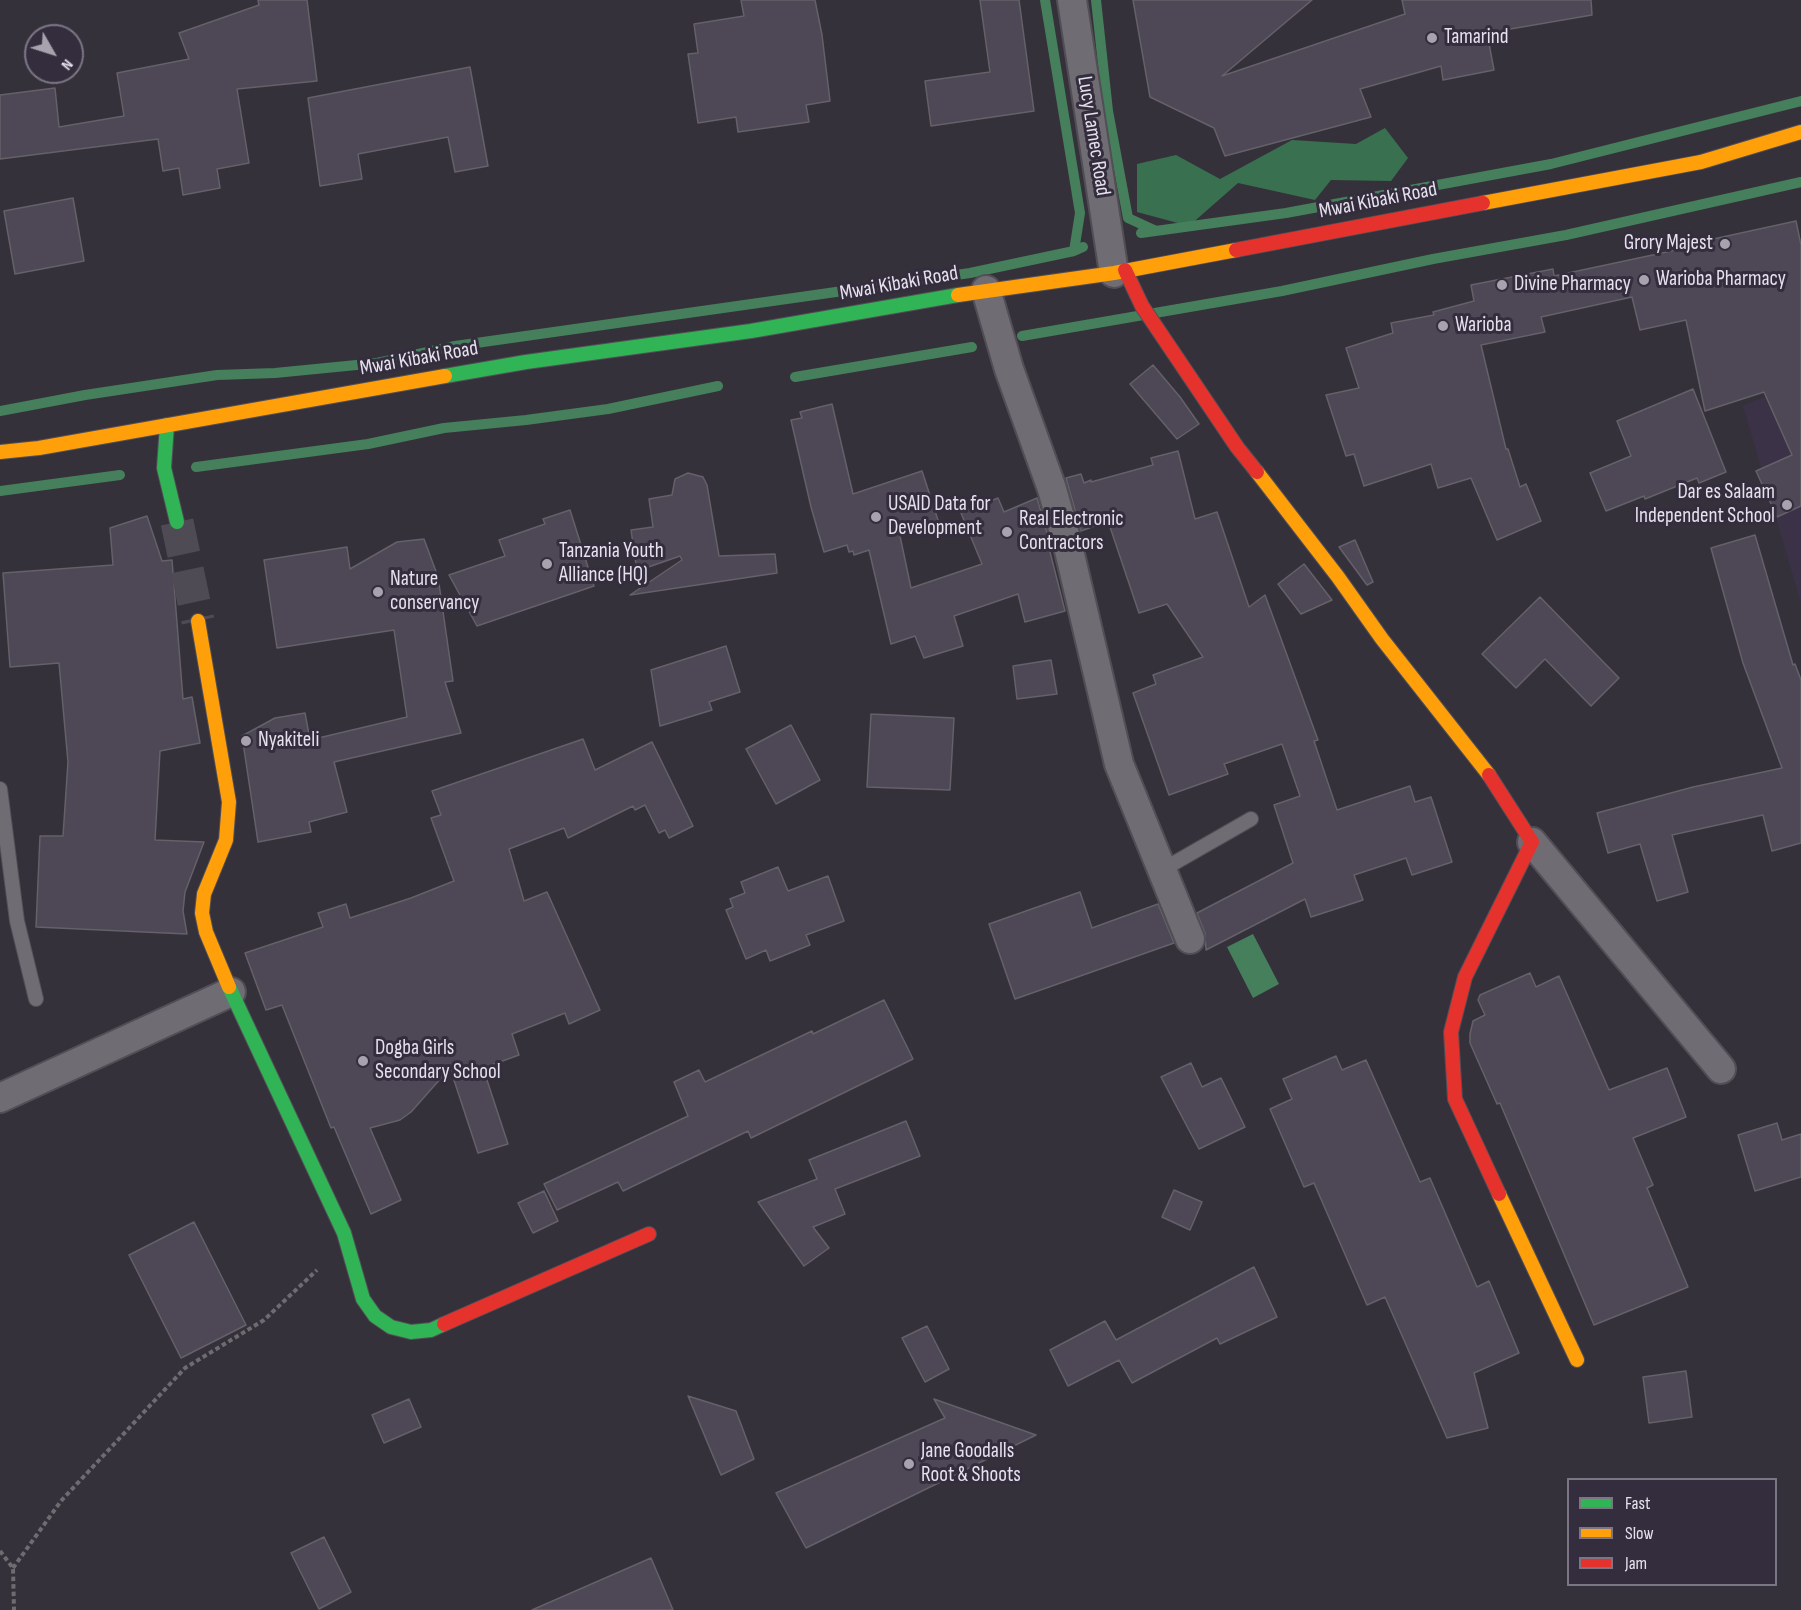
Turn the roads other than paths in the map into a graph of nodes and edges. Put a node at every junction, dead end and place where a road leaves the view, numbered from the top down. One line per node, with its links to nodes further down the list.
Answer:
1 (1072, 0): 3 (street, Lucy Lamec Road)
2 (1801, 132): 3 (street, Mwai Kibaki Road)
3 (1119, 272): 4 (street, Mwai Kibaki Road); 11 (street)
4 (986, 290): 5 (street, Mwai Kibaki Road); 12 (street)
5 (167, 426): 6 (street, Mwai Kibaki Road); 7 (street)
6 (0, 452)
7 (177, 522)
8 (198, 621): 14 (street)
9 (0, 789): 15 (lane)
10 (1251, 819): 12 (lane)
11 (1532, 842): 16 (street); 19 (street)
12 (1162, 870): 13 (street)
13 (1190, 939)
14 (231, 992): 17 (street); 18 (street)
15 (36, 999)
16 (1721, 1069)
17 (0, 1098)
18 (650, 1234)
19 (1577, 1360)

